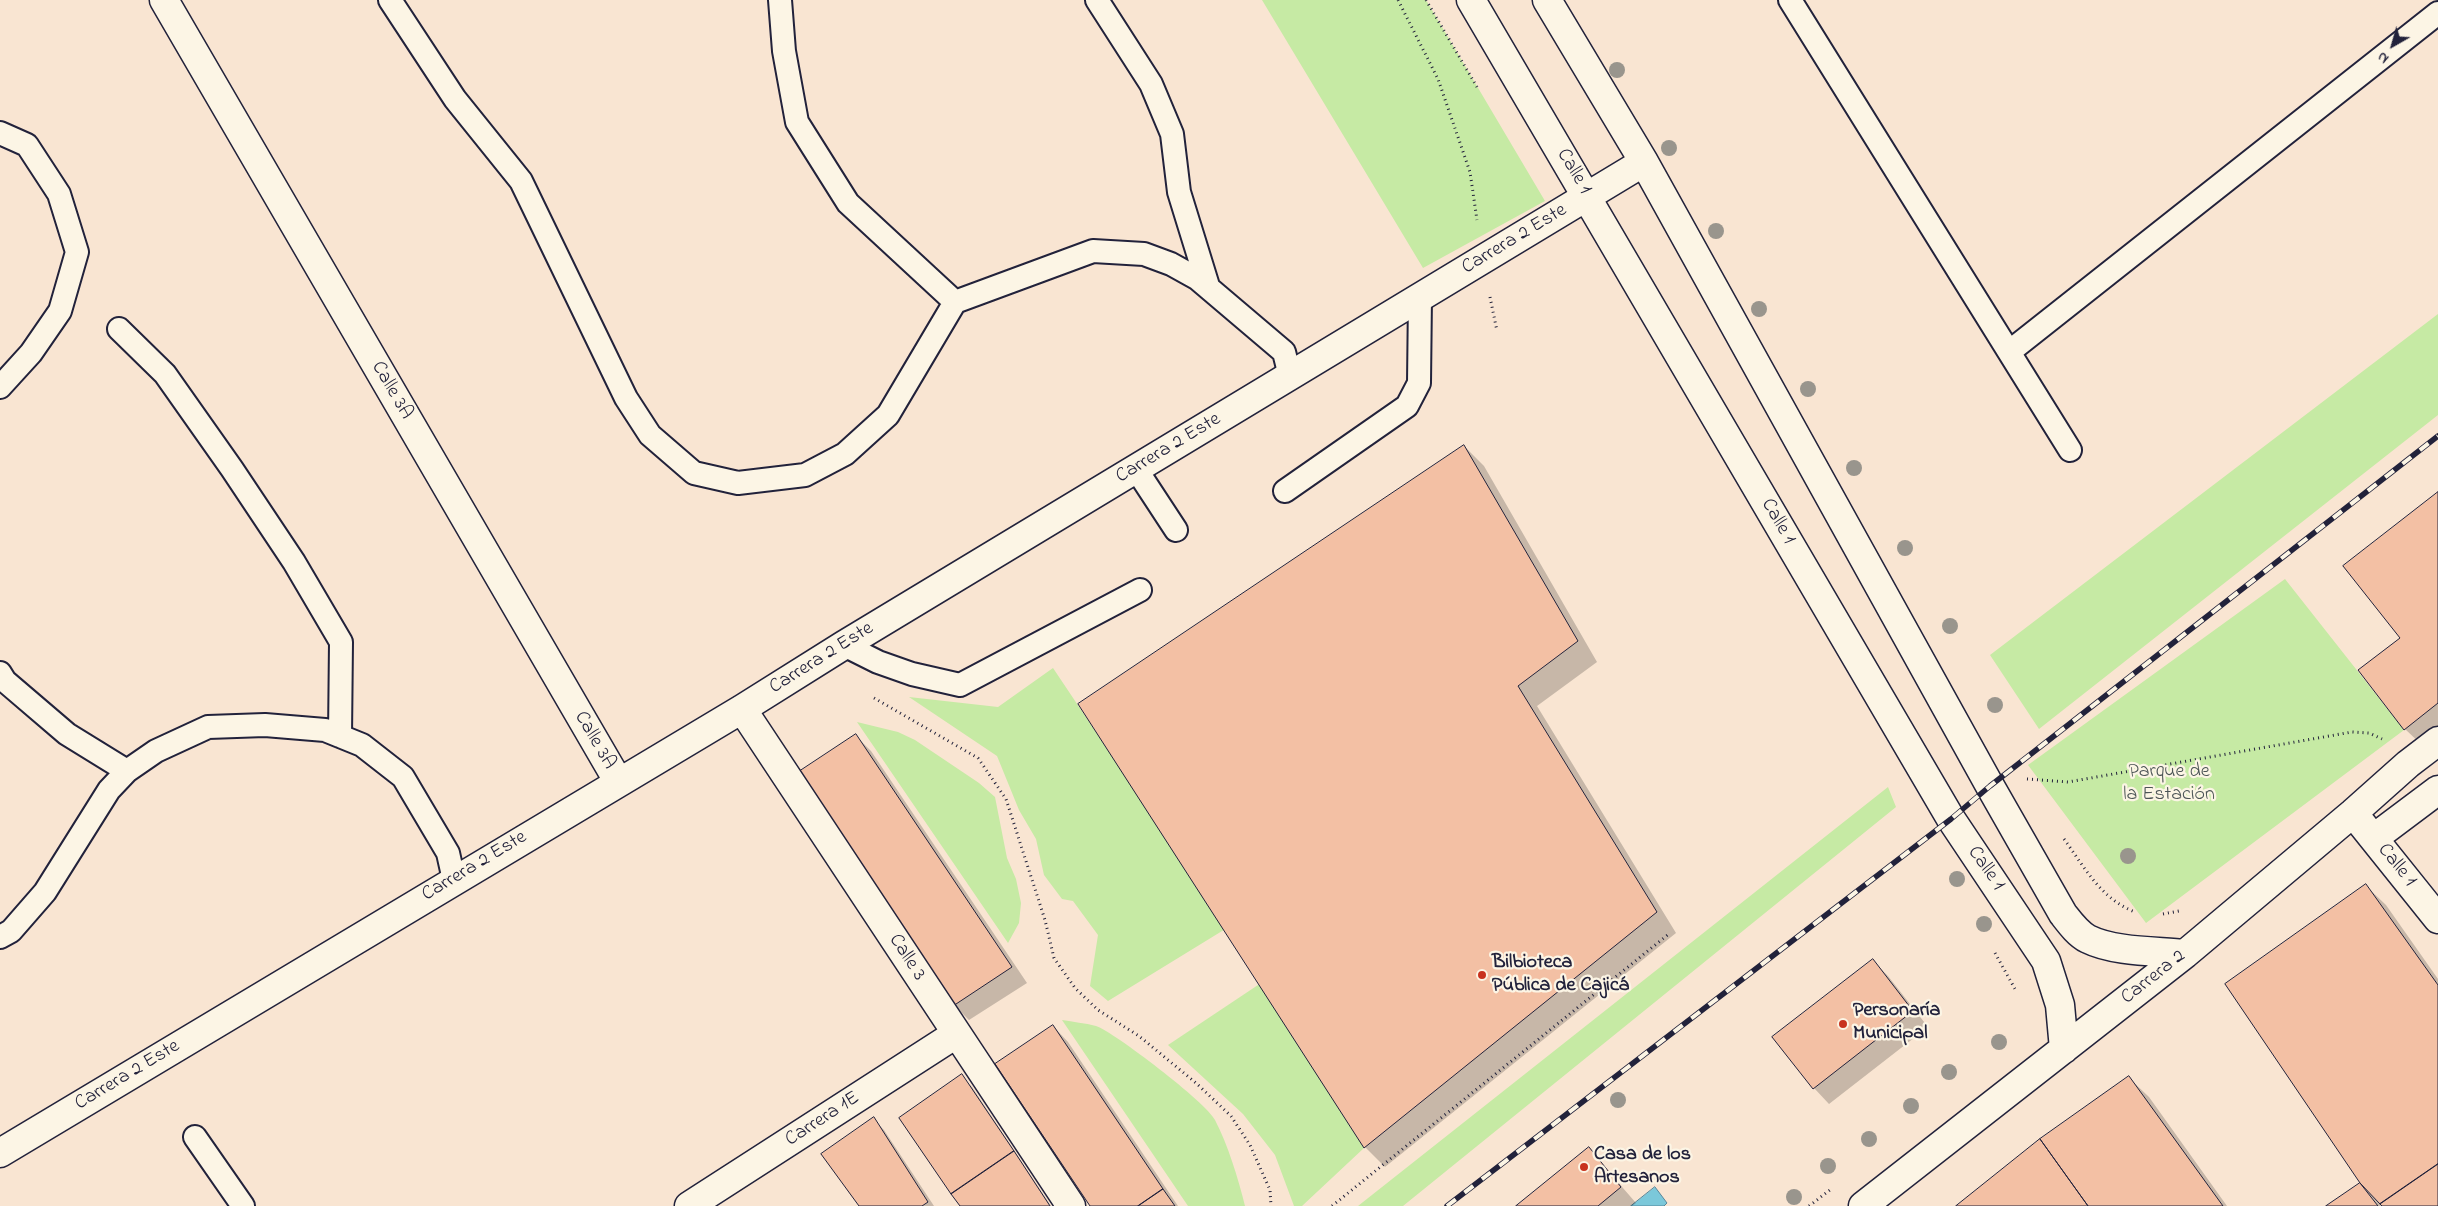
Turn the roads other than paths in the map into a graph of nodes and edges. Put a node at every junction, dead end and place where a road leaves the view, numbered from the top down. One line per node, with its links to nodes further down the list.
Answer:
1 (164, 0): 30 (street, Calle 3A)
2 (390, 0): 14 (lane)
3 (780, 0): 14 (lane)
4 (1097, 0): 12 (lane)
5 (1471, 0): 11 (street, Calle 1)
6 (1547, 0): 10 (street)
7 (1790, 0): 16 (lane)
8 (2438, 13): 16 (lane)
9 (0, 133): 18 (lane)
10 (1644, 162): 11 (street, Carrera 2 Este); 37 (street)
11 (1587, 197): 13 (street, Carrera 2 Este); 39 (street, Calle 1)
12 (1208, 286): 14 (lane); 17 (lane)
13 (1420, 297): 17 (street, Carrera 2 Este); 21 (lane)
14 (955, 302)
15 (119, 328): 27 (lane)
16 (2009, 352): 19 (lane)
17 (1290, 376): 20 (street, Carrera 2 Este)
18 (0, 387)
19 (2070, 450)
20 (1136, 469): 22 (lane); 24 (street, Carrera 2 Este)
21 (1285, 491)
22 (1176, 530)
23 (1140, 590): 24 (lane)
24 (844, 644): 26 (street, Carrera 2 Este)
25 (0, 674): 29 (lane)
26 (742, 709): 30 (street, Carrera 2 Este); 38 (street, Calle 3)
27 (340, 736): 29 (lane); 34 (lane)
28 (2438, 740): 32 (street, Carrera 2)
29 (126, 771): 36 (lane)
30 (618, 781): 34 (street, Carrera 2 Este)
31 (2438, 790): 33 (street)
32 (2353, 813): 33 (street, Calle 1); 37 (street, Carrera 2)
33 (2374, 838): 35 (street, Calle 1)
34 (454, 880): 41 (street, Carrera 2 Este)
35 (2438, 919)
36 (0, 936)
37 (2185, 954): 39 (street, Carrera 2)
38 (956, 1034): 43 (street, Carrera 1E); 44 (street, Calle 3)
39 (2064, 1049): 45 (street, Carrera 2)
40 (194, 1137): 42 (lane)
41 (0, 1153)
42 (243, 1206)
43 (689, 1206)
44 (1071, 1206)
45 (1862, 1206)

